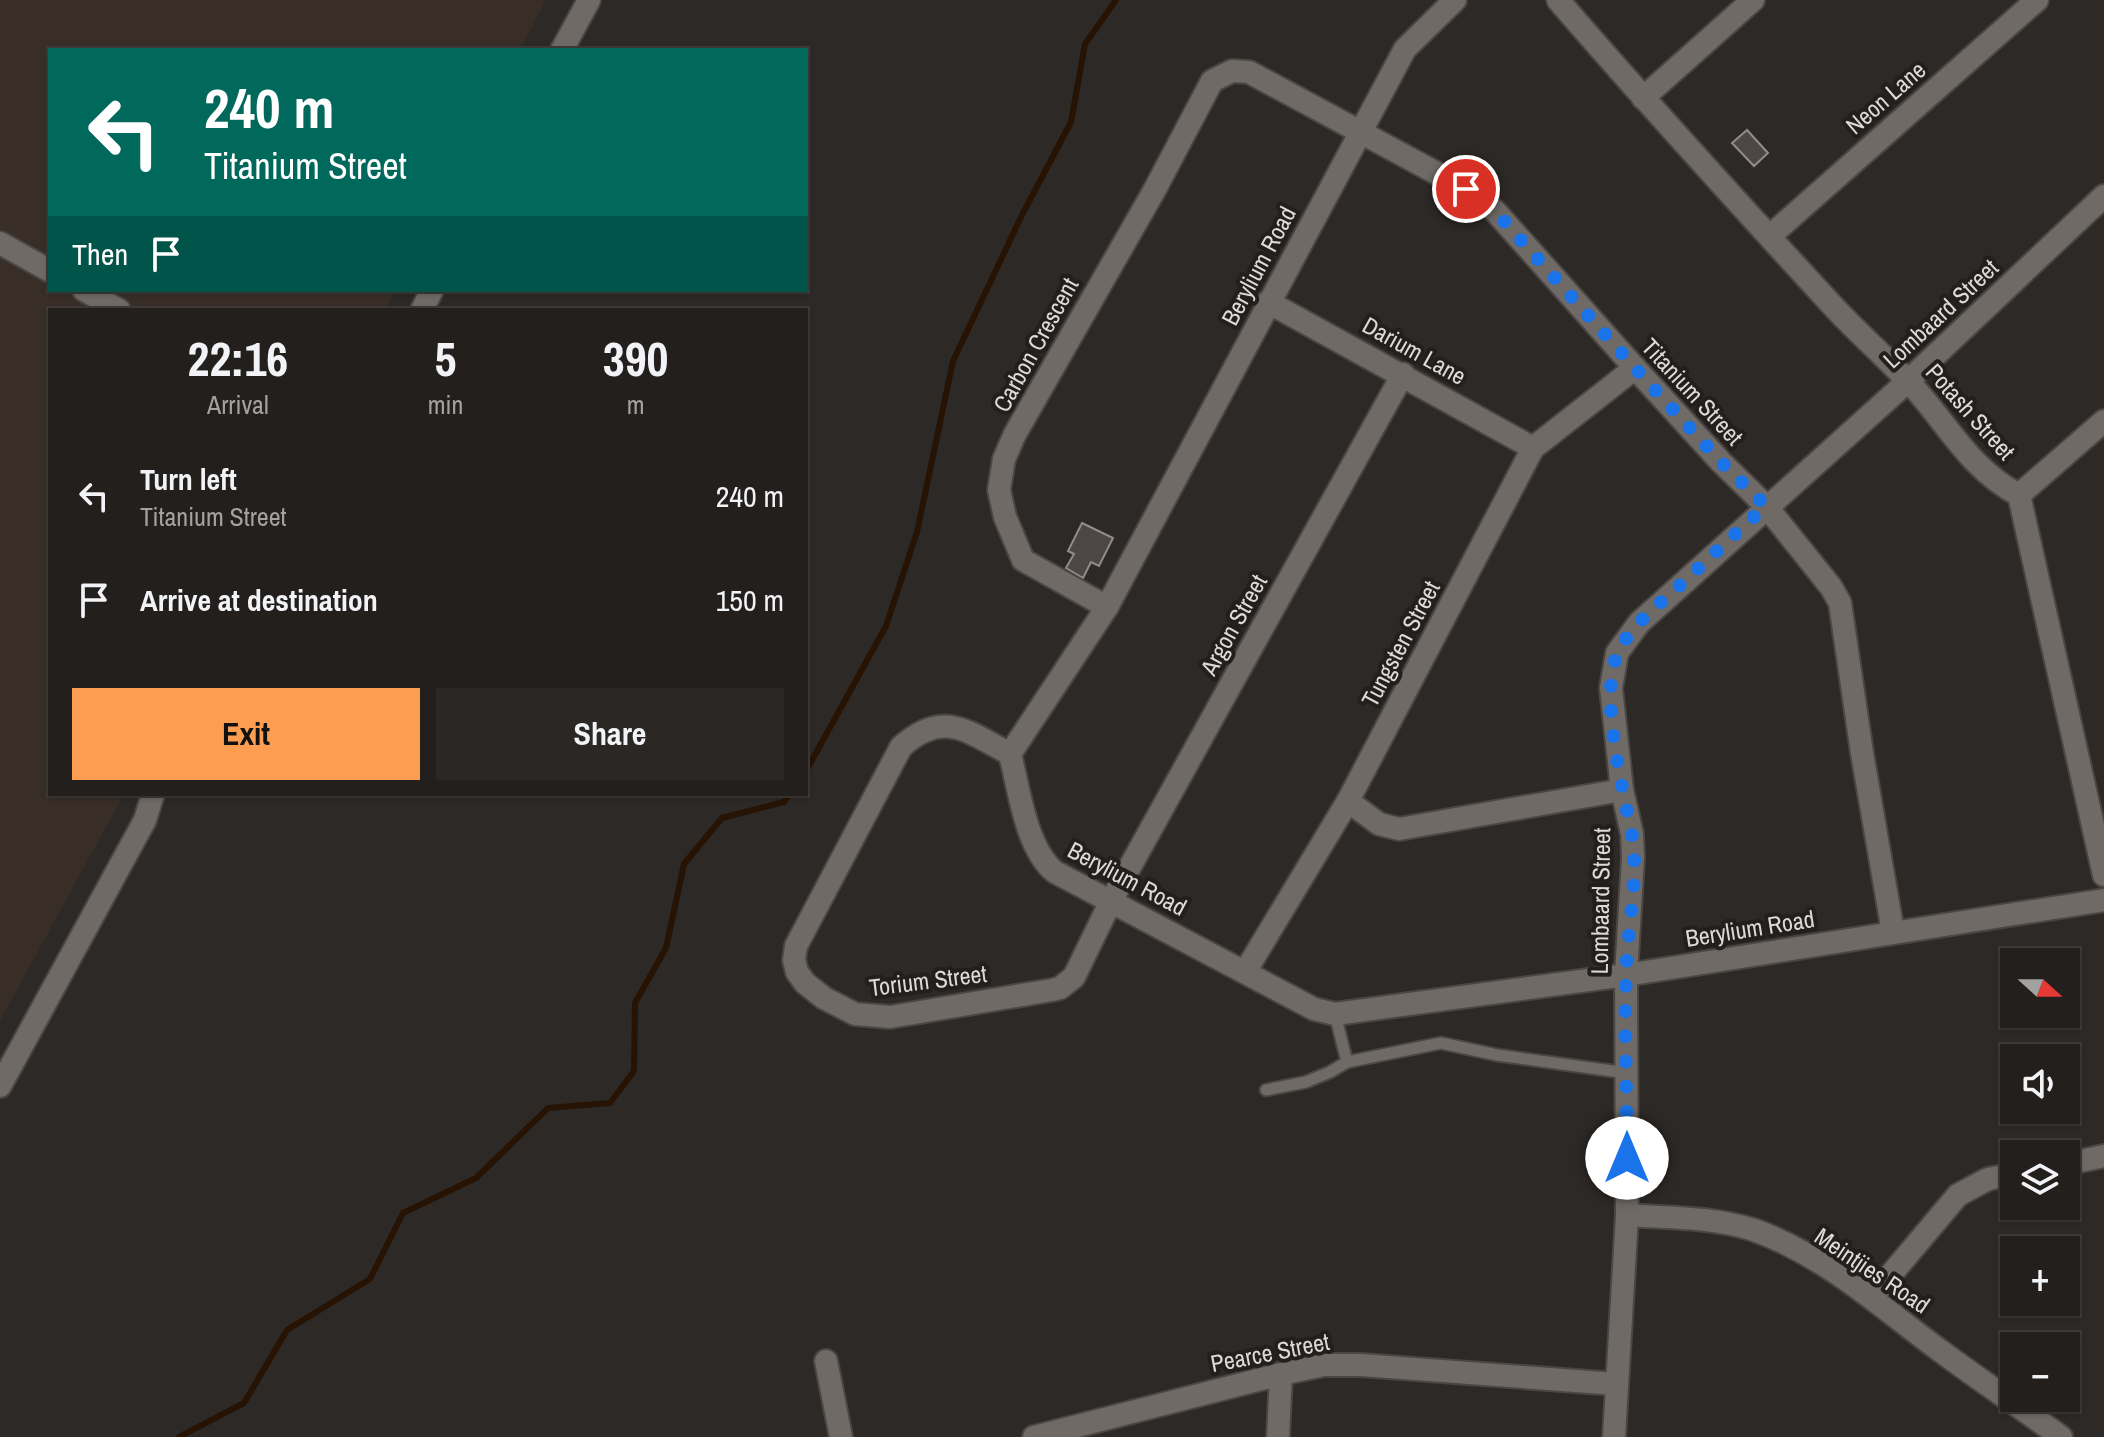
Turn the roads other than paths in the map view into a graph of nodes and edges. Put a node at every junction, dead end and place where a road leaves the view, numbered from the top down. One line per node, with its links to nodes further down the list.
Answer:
1 (589, 0): 6 (street)
2 (1455, 0): 9 (street, Berylium Road)
3 (1558, 0): 8 (street, Potash Street)
4 (1753, 0): 8 (street)
5 (2037, 0): 11 (street, Neon Lane)
6 (563, 48)
7 (1212, 81): 9 (street, Titanium Street); 24 (street, Carbon Crescent)
8 (1643, 98): 11 (street, Potash Street)
9 (1360, 133): 15 (street, Berylium Road); 17 (street, Titanium Street)
10 (2104, 196): 19 (street, Lombaard Street)
11 (1770, 236): 19 (street, Potash Street)
12 (0, 243): 13 (street)
13 (48, 270)
14 (88, 292): 16 (street)
15 (1268, 302): 18 (street, Darium Lane); 24 (street, Berylium Road)
16 (116, 308)
17 (1635, 368): 21 (street, Tungsten Street); 23 (street, Titanium Street)
18 (1403, 374): 21 (street, Darium Lane); 33 (street, Argon Street)
19 (1908, 381): 22 (street, Potash Street); 23 (street, Lombaard Street)
20 (2104, 421): 22 (street)
21 (1533, 448): 29 (street, Tungsten Street)
22 (2019, 495): 31 (street, Potash Street)
23 (1766, 506): 26 (street, Lombaard Street); 34 (street, Titanium Street)
24 (1107, 607): 25 (street, Berylium Road)
25 (1010, 754): 33 (street, Berylium Road); 33 (street, Torium Street)
26 (1622, 790): 29 (street); 36 (street, Lombaard Street)
27 (152, 796): 30 (street)
28 (167, 796): 30 (street)
29 (1348, 801): 35 (street, Tungsten Street)
30 (145, 820): 40 (street)
31 (2104, 875)
32 (2104, 900): 34 (street, Berylium Road)
33 (1111, 901): 35 (street, Berylium Road)
34 (1893, 932): 36 (street, Berylium Road)
35 (1245, 972): 37 (street, Berylium Road)
36 (1626, 975): 37 (street, Berylium Road); 39 (street, Lombaard Street)
37 (1335, 1014): 38 (lane)
38 (1347, 1062): 39 (lane); 41 (lane)
39 (1627, 1073): 45 (street, Lombaard Street)
40 (0, 1086)
41 (1266, 1090)
42 (2104, 1156): 43 (street)
43 (2080, 1161)
44 (2000, 1177): 46 (street)
45 (1627, 1215): 46 (street, Meintjies Road); 49 (street, Lombaard Street)
46 (1872, 1297): 54 (street, Meintjies Road)
47 (826, 1361): 50 (street)
48 (1281, 1374): 49 (street, Pearce Street); 51 (street, Pearce Street); 52 (street)
49 (1616, 1384): 53 (street, Lombaard Street)
50 (841, 1437)
51 (1034, 1437)
52 (1278, 1437)
53 (1614, 1437)
54 (2061, 1437)

